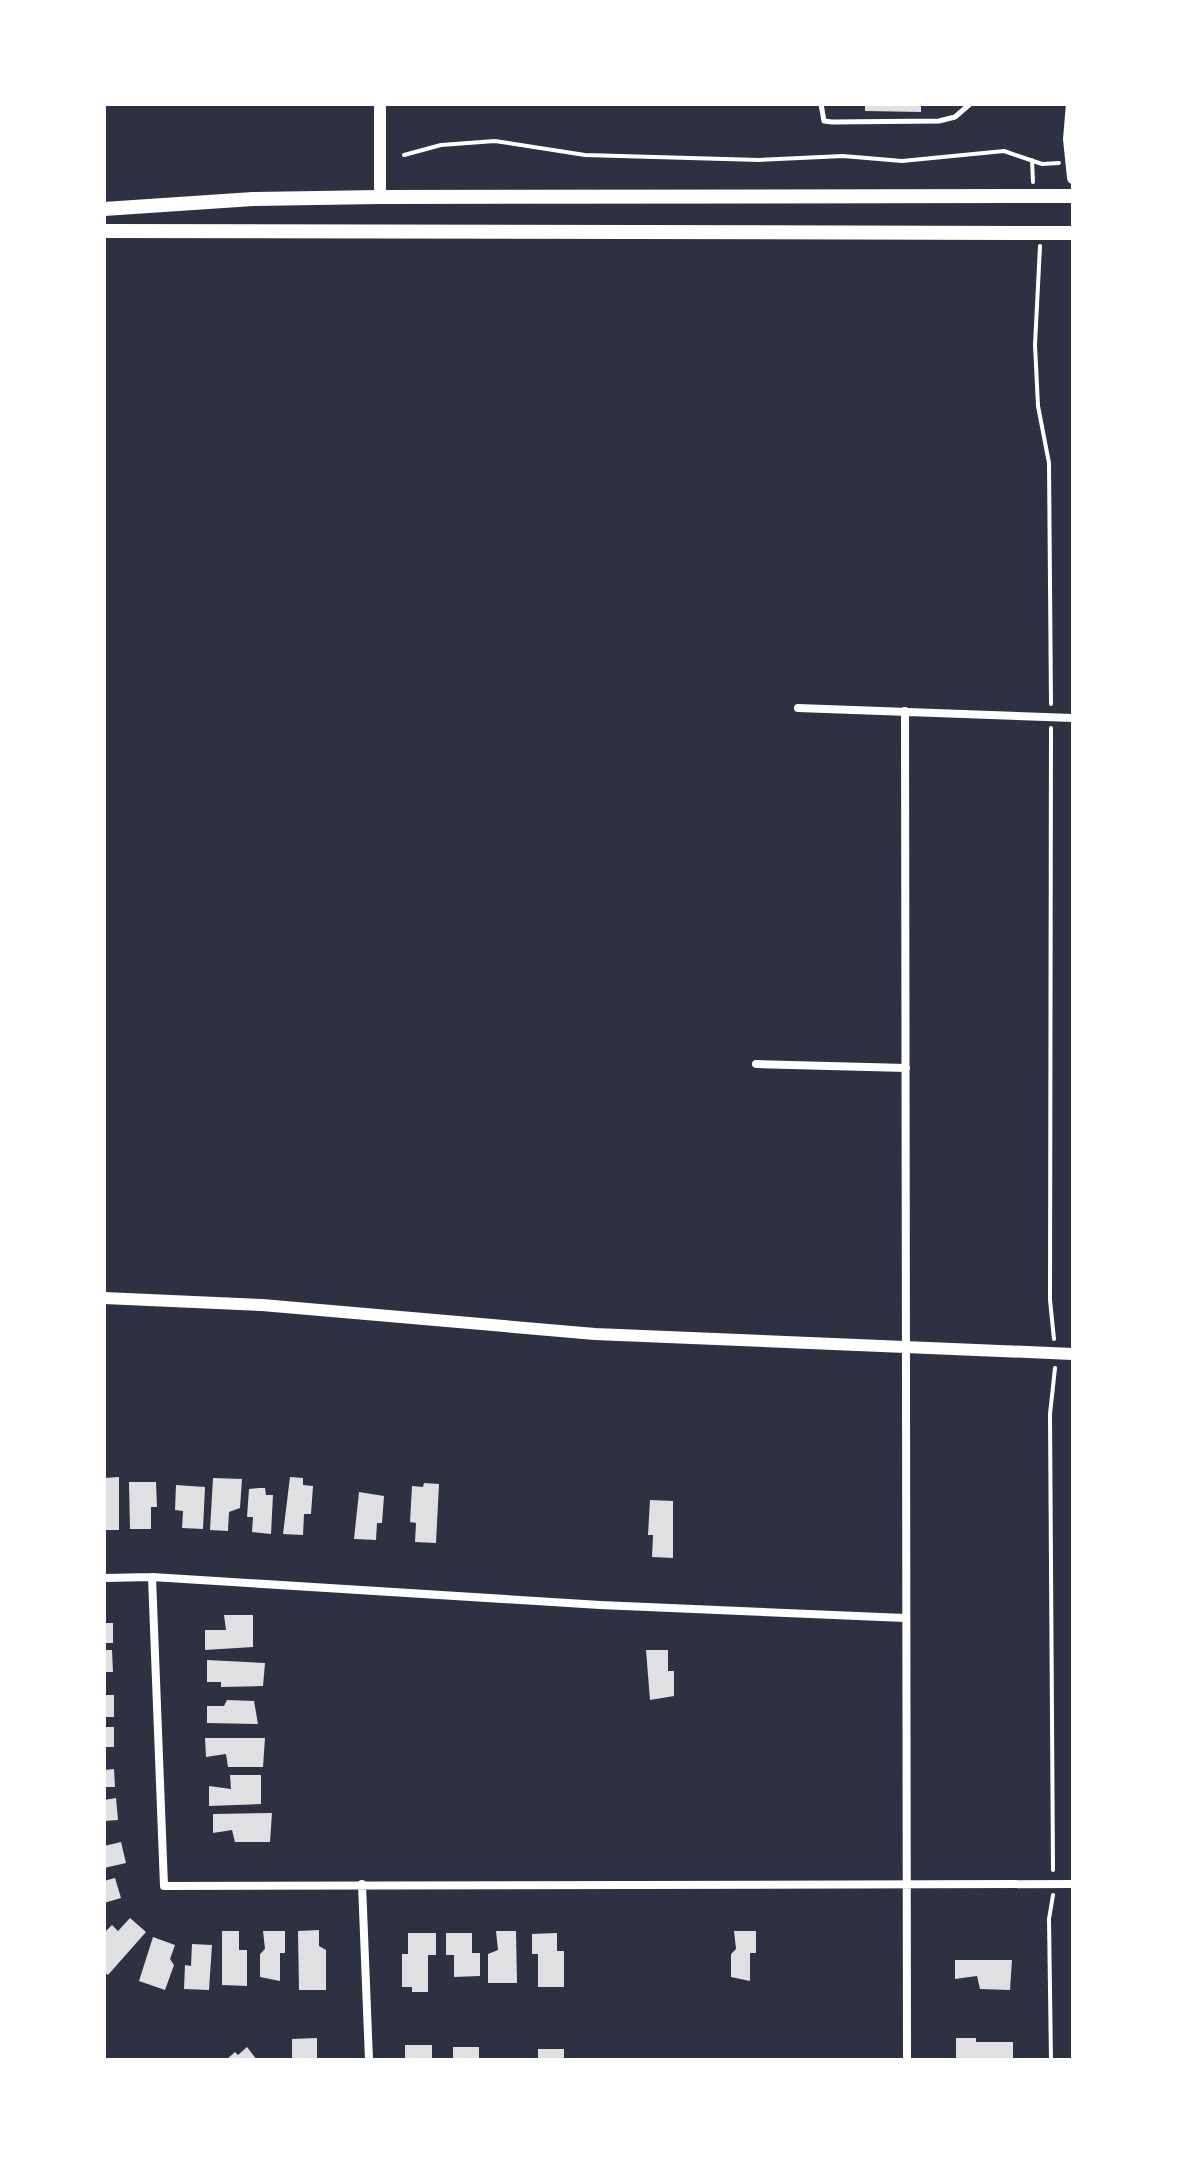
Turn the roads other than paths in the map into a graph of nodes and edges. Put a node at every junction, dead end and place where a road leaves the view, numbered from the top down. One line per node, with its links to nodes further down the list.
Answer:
1 (380, 104): 8 (street)
2 (821, 104): 3 (lane)
3 (970, 104)
4 (1072, 104): 5 (street)
5 (1072, 163): 6 (street)
6 (1073, 178)
7 (1073, 196): 8 (main road)
8 (380, 197): 9 (main road)
9 (104, 209)
10 (104, 231): 11 (main road)
11 (1073, 233)
12 (798, 708): 13 (street)
13 (905, 711): 14 (street); 16 (street)
14 (1073, 718)
15 (756, 1064): 16 (street)
16 (906, 1068): 18 (street)
17 (104, 1298): 18 (street)
18 (907, 1348): 19 (street); 22 (street)
19 (1073, 1354)
20 (152, 1577): 21 (street); 22 (street); 23 (street)
21 (104, 1578)
22 (905, 1618): 24 (street)
23 (362, 1884): 24 (street); 26 (street)
24 (908, 1884): 25 (street); 27 (street)
25 (1073, 1884)
26 (369, 2060)
27 (907, 2060)

